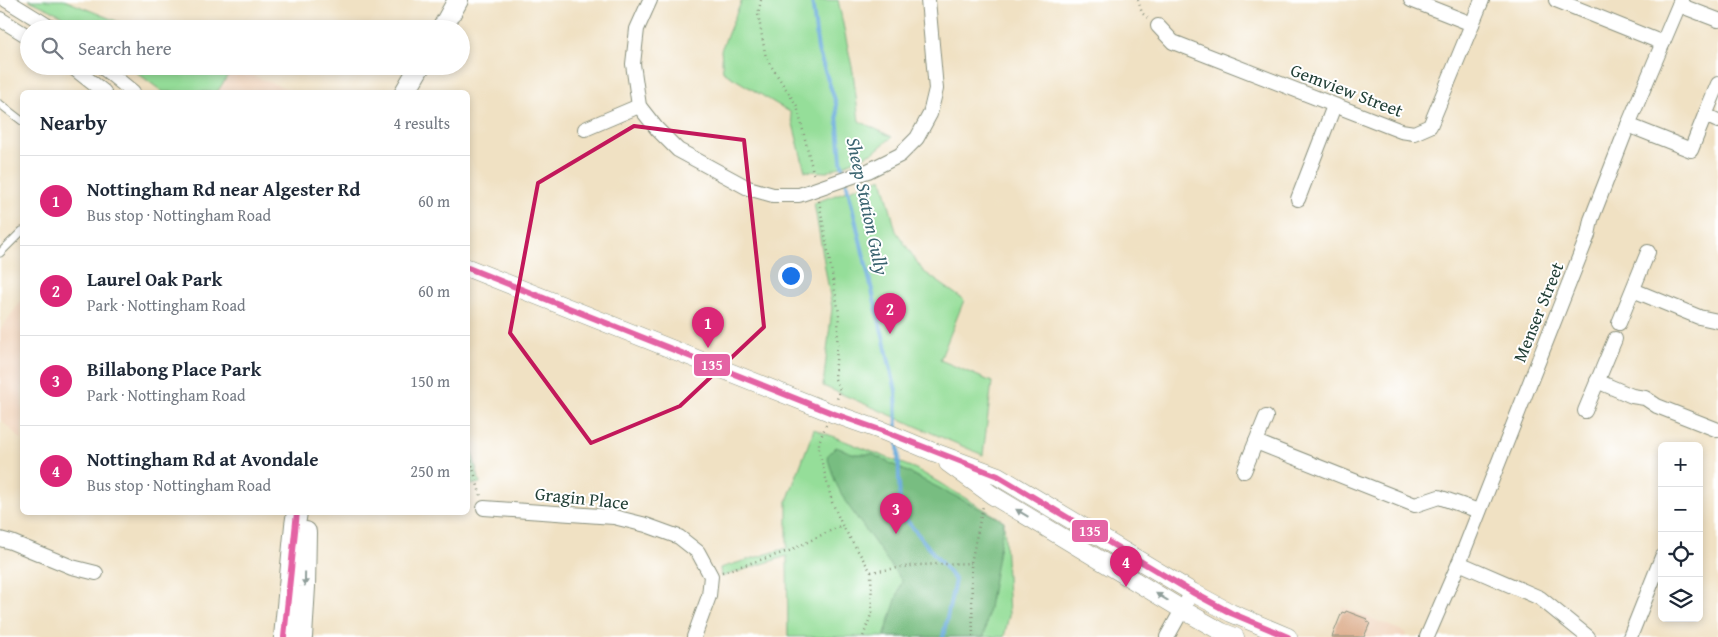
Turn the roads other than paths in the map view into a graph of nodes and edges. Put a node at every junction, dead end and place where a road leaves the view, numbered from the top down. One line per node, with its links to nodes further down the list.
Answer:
1 (6, 0): 10 (street)
2 (458, 0): 11 (main road)
3 (650, 0): 25 (street)
4 (928, 0): 25 (street)
5 (1411, 0): 13 (street)
6 (1482, 0): 13 (street, Gemview Street)
7 (1556, 0): 16 (street)
8 (1680, 2): 12 (street); 16 (street, Menser Street)
9 (0, 19): 15 (street)
10 (38, 20)
11 (447, 20)
12 (1718, 20)
13 (1472, 24): 26 (street, Gemview Street)
14 (1158, 26): 26 (street, Gemview Street)
15 (20, 31)
16 (1663, 43): 29 (street, Menser Street)
17 (82, 75): 21 (street)
18 (112, 75): 22 (street)
19 (415, 75): 23 (main road)
20 (1718, 84): 27 (street)
21 (101, 90)
22 (131, 90)
23 (406, 90)
24 (0, 104): 28 (lane)
25 (639, 106): 30 (street)
26 (1334, 106): 31 (street)
27 (1712, 118): 29 (street)
28 (20, 119)
29 (1628, 126): 48 (street, Menser Street)
30 (585, 129)
31 (1298, 199)
32 (20, 233): 34 (lane)
33 (1648, 252): 36 (street)
34 (0, 253)
35 (470, 269): 45 (street)
36 (1633, 290): 37 (street); 38 (street)
37 (1718, 321)
38 (1619, 323)
39 (1614, 339): 40 (street)
40 (1598, 381): 41 (street); 43 (street)
41 (1585, 411)
42 (1266, 417): 44 (street)
43 (1718, 430)
44 (1256, 442): 46 (street); 48 (street)
45 (931, 451): 55 (street); 56 (street, one-way to 45)
46 (1244, 470)
47 (484, 508): 59 (street, Gragin Place)
48 (1479, 511): 52 (street, Menser Street)
49 (297, 515): 57 (main road)
50 (305, 515): 58 (main road, one-way to 58)
51 (0, 540): 54 (street)
52 (1459, 563): 63 (street, Menser Street); 64 (street)
53 (1658, 567): 65 (street)
54 (96, 573)
55 (1192, 592): 56 (street); 62 (street)
56 (1183, 610): 60 (street); 61 (street)
57 (284, 637)
58 (302, 637)
59 (694, 637)
60 (1167, 637)
61 (1235, 637)
62 (1288, 637)
63 (1427, 637)
64 (1588, 637)
65 (1630, 637)

